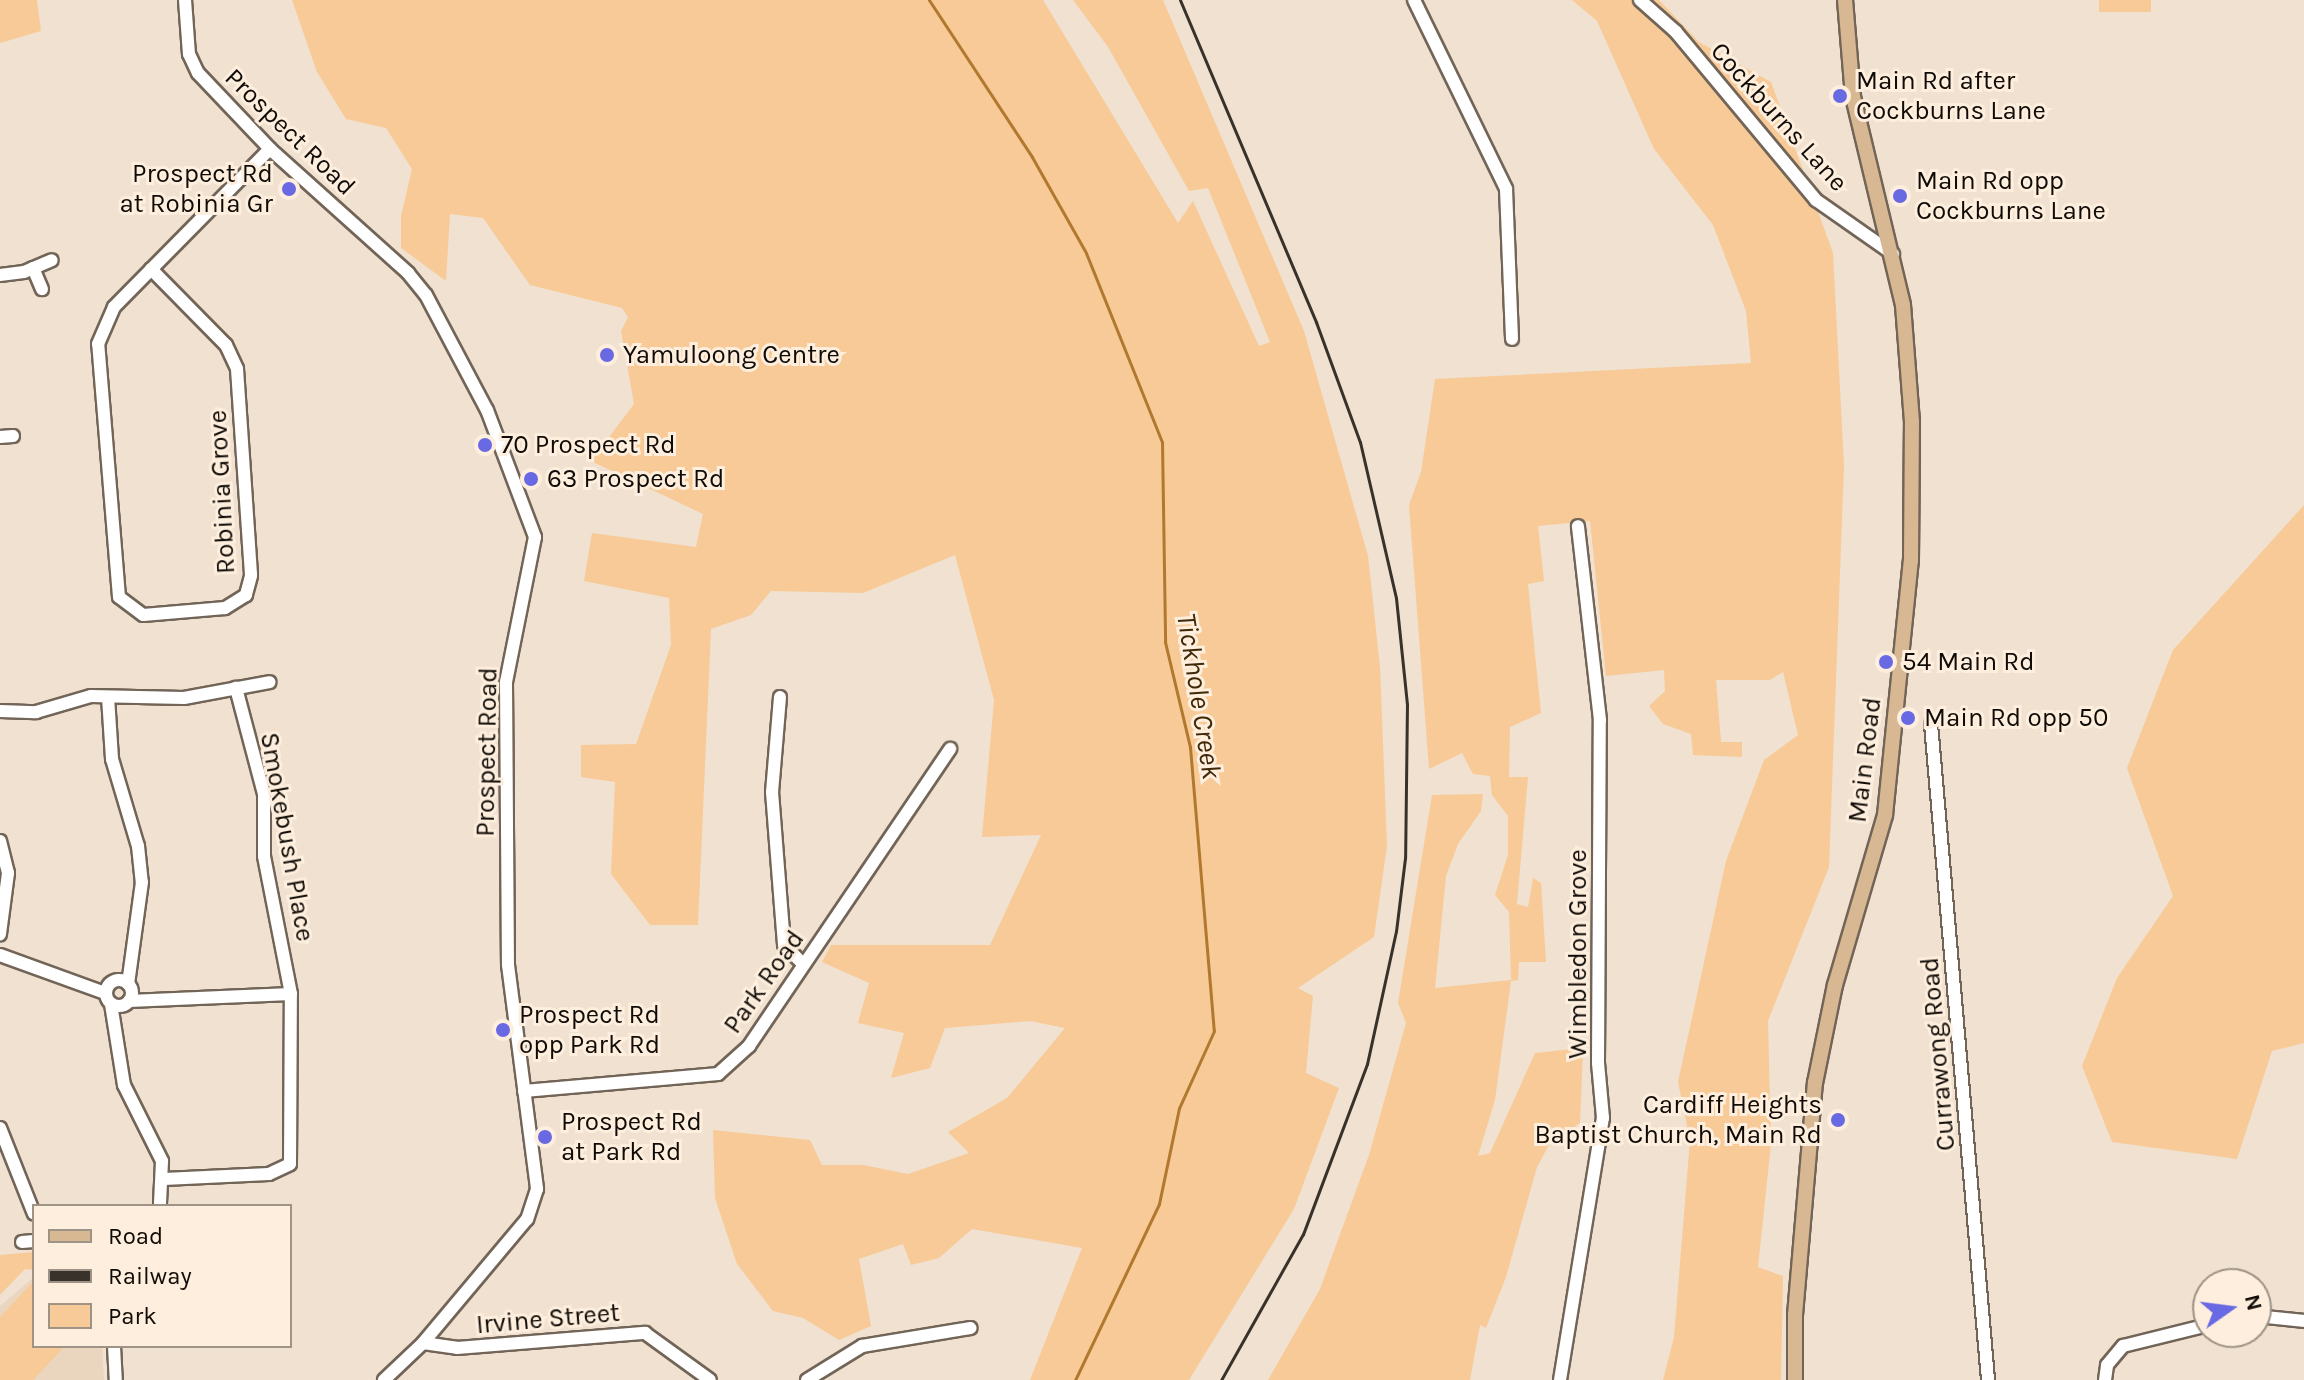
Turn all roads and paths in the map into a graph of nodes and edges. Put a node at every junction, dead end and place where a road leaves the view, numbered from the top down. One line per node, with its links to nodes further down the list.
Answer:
1 (185, 0): 5 (street, Prospect Road)
2 (1414, 0): 12 (street)
3 (1640, 0): 6 (street, Cockburns Lane)
4 (1845, 0): 6 (main road, Main Road)
5 (270, 149): 9 (street, Robinia Grove); 27 (street, Prospect Road)
6 (1893, 254): 43 (main road, Main Road)
7 (52, 260): 8 (street)
8 (33, 268): 10 (street); 11 (street)
9 (151, 269): 9 (street, Robinia Grove)
10 (0, 275)
11 (42, 289)
12 (1512, 339)
13 (1578, 526): 42 (street, Wimbledon Grove)
14 (270, 682): 15 (street)
15 (236, 688): 16 (street); 26 (street, Smokebush Place)
16 (108, 697): 18 (street); 25 (street)
17 (780, 697): 24 (street)
18 (0, 711)
19 (1931, 724): 44 (street, Currawong Road)
20 (950, 749): 24 (street, Park Road)
21 (0, 841): 22 (street)
22 (0, 934)
23 (0, 955): 25 (street)
24 (803, 964): 27 (street, Park Road)
25 (119, 993): 26 (street); 29 (street)
26 (291, 994): 29 (street, Smokebush Place)
27 (524, 1091): 36 (street, Prospect Road)
28 (0, 1128): 31 (street)
29 (164, 1179): 30 (street)
30 (160, 1204)
31 (32, 1209)
32 (2272, 1318): 33 (street)
33 (2304, 1321)
34 (971, 1328): 41 (street)
35 (2192, 1329): 45 (street)
36 (423, 1343): 39 (street, Prospect Road); 40 (street, Irvine Street)
37 (114, 1348): 38 (street)
38 (116, 1380)
39 (384, 1380)
40 (710, 1380)
41 (807, 1380)
42 (1560, 1380)
43 (1795, 1380)
44 (1988, 1380)
45 (2105, 1380)

